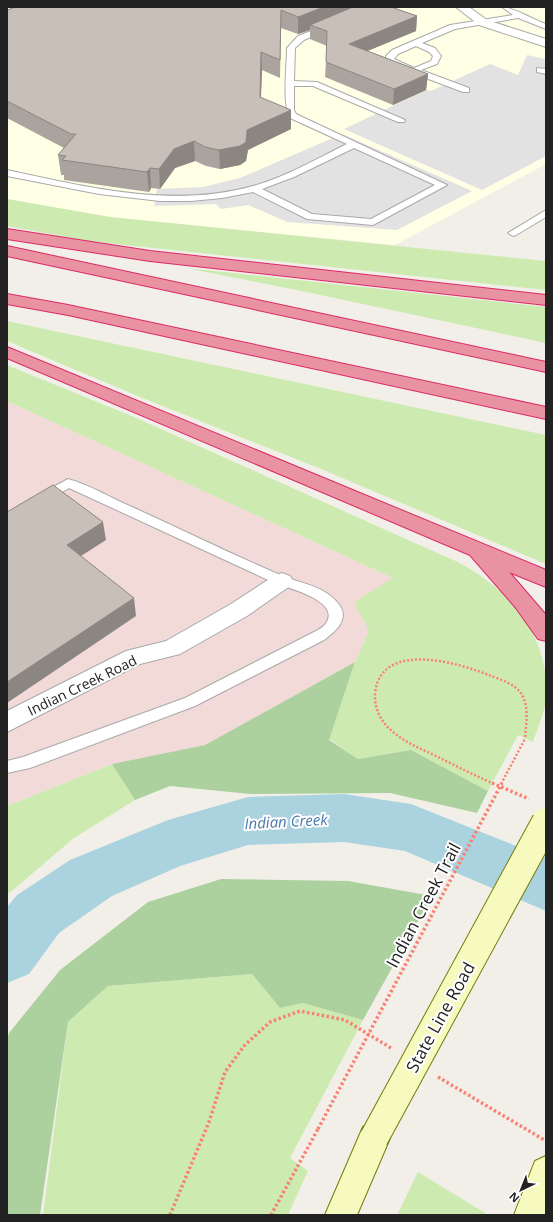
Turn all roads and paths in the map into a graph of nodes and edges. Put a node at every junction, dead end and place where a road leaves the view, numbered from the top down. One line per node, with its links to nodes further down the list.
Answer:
1 (462, 7): 4 (street)
2 (506, 7): 3 (lane)
3 (519, 16): 4 (lane); 6 (lane)
4 (483, 23): 7 (lane); 8 (street); 9 (street)
5 (336, 24): 11 (lane)
6 (546, 27)
7 (415, 43): 10 (lane); 10 (lane)
8 (546, 43)
9 (546, 52)
10 (414, 70): 12 (lane)
11 (289, 83): 13 (lane); 14 (lane)
12 (466, 90)
13 (401, 120)
14 (353, 144): 16 (lane); 16 (lane)
15 (7, 173): 16 (lane)
16 (254, 189)
17 (546, 213): 18 (lane)
18 (513, 233)
19 (7, 234): 22 (highway)
20 (7, 251): 24 (highway)
21 (7, 299): 25 (highway)
22 (546, 300)
23 (7, 352): 27 (highway)
24 (546, 367)
25 (546, 413)
26 (34, 503): 29 (lane)
27 (475, 549): 28 (highway); 30 (highway)
28 (546, 579)
29 (282, 581): 31 (street, Indian Creek Road); 32 (lane)
30 (546, 633)
31 (7, 722)
32 (7, 767)
33 (539, 811): 39 (path, Indian Creek Trail, bridge); 40 (main road, State Line Road, bridge)
34 (398, 1053): 38 (path)
35 (432, 1073): 36 (path)
36 (546, 1141)
37 (546, 1172): 41 (main road)
38 (170, 1215)
39 (271, 1215)
40 (341, 1215)
41 (530, 1215)

